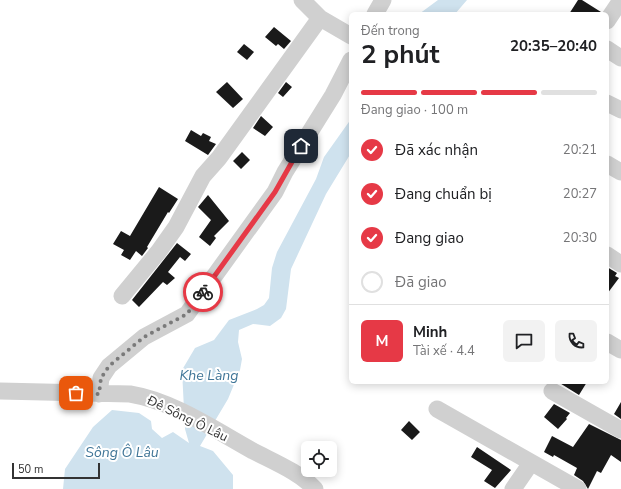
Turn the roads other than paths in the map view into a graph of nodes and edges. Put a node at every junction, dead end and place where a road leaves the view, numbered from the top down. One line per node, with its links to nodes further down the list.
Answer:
1 (302, 0): 5 (street)
2 (383, 0): 4 (street)
3 (621, 0): 6 (street)
4 (376, 12)
5 (320, 18): 7 (street); 17 (street)
6 (609, 18)
7 (349, 35)
8 (609, 50): 9 (street)
9 (621, 58)
10 (349, 64): 22 (street)
11 (609, 104): 12 (street)
12 (621, 110)
13 (609, 165): 14 (street)
14 (621, 172)
15 (609, 256): 16 (street)
16 (621, 264)
17 (122, 296)
18 (609, 343): 19 (street)
19 (621, 350)
20 (0, 391): 22 (street, Đê Sông Ô Lâu)
21 (552, 391): 24 (street)
22 (99, 394): 26 (street, Đê Sông Ô Lâu)
23 (437, 409): 25 (street)
24 (621, 430)
25 (531, 463): 27 (street); 28 (street)
26 (315, 489)
27 (513, 489)
28 (578, 489)

